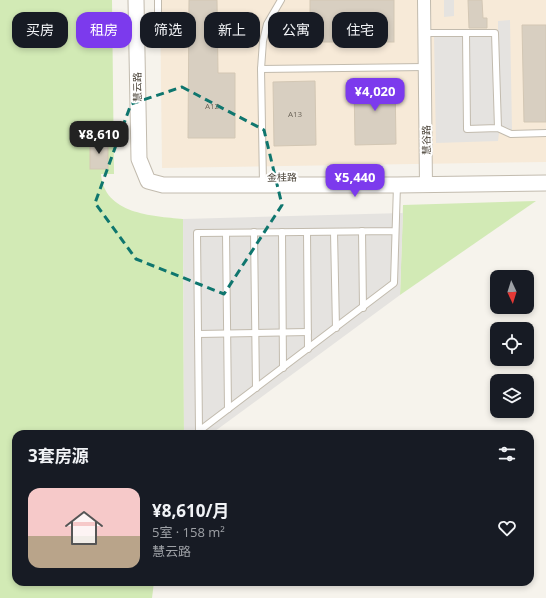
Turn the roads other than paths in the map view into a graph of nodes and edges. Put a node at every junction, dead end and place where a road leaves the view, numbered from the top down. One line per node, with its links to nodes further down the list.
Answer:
1 (136, 0): 8 (street, 慧云路)
2 (145, 0): 6 (street, 慧云路)
3 (158, 0): 7 (lane)
4 (281, 0): 13 (lane)
5 (424, 0): 9 (street, 慧谷路)
6 (143, 12)
7 (158, 12)
8 (140, 20)
9 (425, 32): 10 (lane); 12 (street, 慧谷路)
10 (466, 33): 14 (lane); 14 (lane)
11 (142, 48): 18 (street, 慧云路)
12 (425, 66): 13 (lane); 17 (street, 慧谷路)
13 (261, 68): 19 (lane)
14 (498, 128): 15 (lane)
15 (546, 134)
16 (546, 175): 17 (street, 金桂路)
17 (426, 180): 19 (street, 金桂路); 20 (street, 金桂路); 21 (street, 金桂路)
18 (163, 181): 19 (street, 金桂路)
19 (263, 181): 21 (street, 金桂路)
20 (546, 183)
21 (397, 185): 23 (lane)
22 (362, 231): 23 (lane); 28 (lane); 29 (lane)
23 (396, 231): 29 (lane)
24 (226, 232): 25 (lane); 34 (lane); 35 (lane)
25 (254, 232): 26 (lane); 32 (lane)
26 (282, 232): 27 (lane); 33 (lane)
27 (307, 232): 28 (lane); 31 (lane)
28 (334, 232): 30 (lane)
29 (363, 308): 30 (lane)
30 (336, 328): 36 (lane)
31 (308, 332): 33 (lane); 36 (lane)
32 (255, 333): 33 (lane); 35 (lane); 38 (lane)
33 (283, 333): 37 (lane)
34 (198, 334): 35 (lane); 40 (lane)
35 (228, 334): 39 (lane)
36 (308, 349): 37 (lane)
37 (283, 368): 38 (lane)
38 (256, 388): 39 (lane)
39 (228, 409): 41 (lane)
40 (200, 430)
41 (201, 430)

